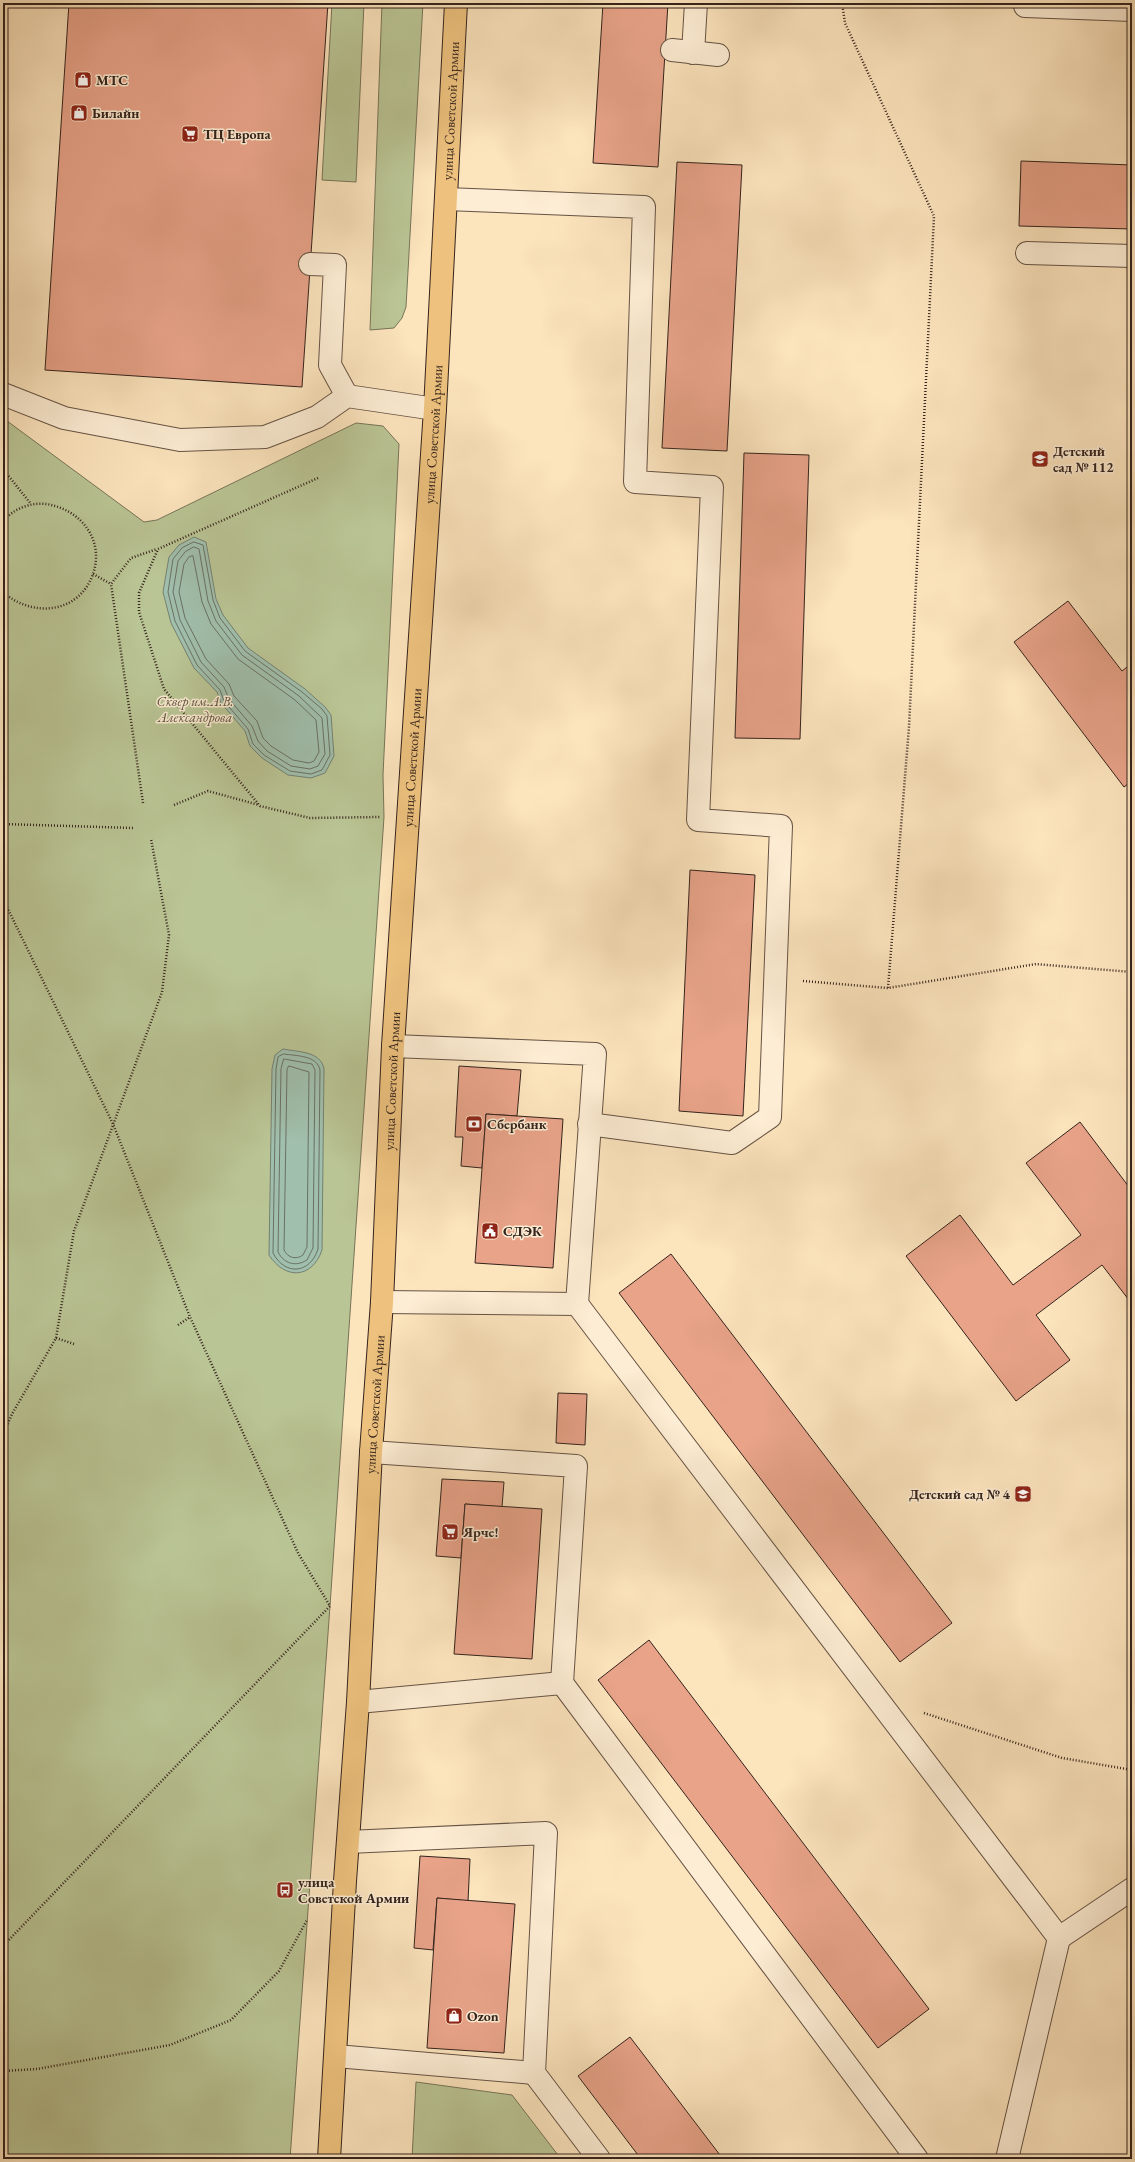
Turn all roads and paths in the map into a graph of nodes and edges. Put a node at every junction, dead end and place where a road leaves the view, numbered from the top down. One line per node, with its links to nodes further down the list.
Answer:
1 (456, 3): 9 (main road, улица Советской Армии)
2 (696, 3): 7 (lane)
3 (842, 3): 34 (path)
4 (1025, 6): 5 (lane)
5 (1132, 10)
6 (672, 50): 7 (lane)
7 (693, 52): 8 (lane)
8 (718, 55)
9 (446, 199): 15 (main road, улица Советской Армии); 33 (lane)
10 (1027, 253): 11 (lane)
11 (1132, 256)
12 (310, 264): 14 (lane)
13 (3, 394): 14 (lane)
14 (347, 396): 15 (lane)
15 (435, 409): 35 (main road, улица Советской Армии)
16 (3, 469): 18 (path)
17 (318, 478): 20 (path)
18 (31, 504): 19 (path); 21 (path)
19 (3, 522)
20 (158, 549): 22 (path); 26 (path)
21 (93, 574): 22 (path); 23 (path)
22 (111, 584): 24 (path)
23 (3, 592)
24 (142, 803)
25 (174, 805): 26 (path)
26 (260, 806): 27 (path)
27 (384, 816)
28 (3, 824): 29 (path)
29 (134, 828)
30 (151, 839): 36 (path)
31 (3, 899): 36 (path)
32 (1132, 972): 34 (path)
33 (774, 978): 34 (path); 37 (lane)
34 (888, 988)
35 (393, 1046): 37 (lane); 38 (main road, улица Советской Армии)
36 (113, 1124): 40 (path); 42 (path)
37 (590, 1124): 39 (lane)
38 (382, 1302): 39 (lane); 45 (main road, улица Советской Армии)
39 (577, 1304): 53 (lane)
40 (190, 1317): 41 (path); 54 (path)
41 (178, 1325)
42 (56, 1338): 43 (path); 44 (path)
43 (74, 1344)
44 (3, 1435)
45 (371, 1452): 46 (lane); 47 (main road, улица Советской Армии)
46 (562, 1683): 47 (lane); 60 (lane)
47 (358, 1702): 50 (main road, улица Советской Армии)
48 (920, 1711): 49 (path)
49 (1132, 1770)
50 (348, 1842): 55 (main road, улица Советской Армии); 57 (lane)
51 (1132, 1889): 53 (lane)
52 (307, 1920): 56 (path)
53 (1059, 1938): 61 (lane)
54 (3, 1946)
55 (336, 2056): 57 (lane); 58 (main road, улица Советской Армии)
56 (3, 2072)
57 (534, 2073): 59 (lane)
58 (329, 2159)
59 (599, 2159)
60 (917, 2159)
61 (1007, 2159)

